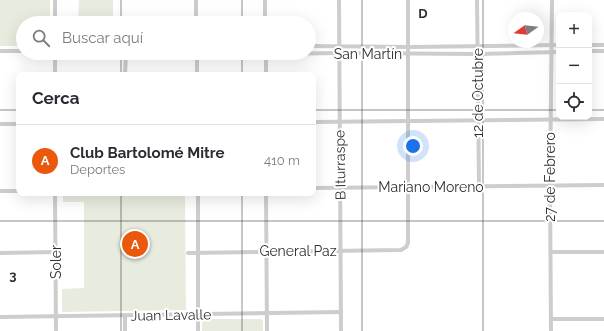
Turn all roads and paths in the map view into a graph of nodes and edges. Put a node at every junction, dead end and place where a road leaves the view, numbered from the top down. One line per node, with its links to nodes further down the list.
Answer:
1 (55, 0): 8 (street)
2 (196, 0): 9 (street)
3 (265, 0): 10 (street)
4 (339, 0): 16 (street, B Iturraspe)
5 (408, 0): 18 (street)
6 (477, 0): 17 (street, 12 de Octubre)
7 (552, 0): 11 (street, 27 de Febrero)
8 (55, 16)
9 (196, 16)
10 (265, 16)
11 (551, 45): 12 (street, San Martín); 17 (street, San Martín); 22 (street, 27 de Febrero)
12 (556, 45)
13 (592, 45): 14 (street)
14 (604, 45)
15 (316, 46): 16 (street, San Martín)
16 (339, 46): 18 (street, San Martín); 26 (street, B Iturraspe)
17 (478, 46): 18 (street, San Martín); 28 (street, 12 de Octubre)
18 (409, 47): 27 (street)
19 (0, 51): 20 (street)
20 (16, 51)
21 (604, 51): 24 (street)
22 (551, 52): 23 (street, San Martín); 28 (street, San Martín); 39 (street, 27 de Febrero)
23 (556, 52)
24 (592, 52)
25 (316, 53): 26 (street, San Martín)
26 (339, 53): 27 (street, San Martín); 42 (street, B Iturraspe)
27 (409, 54): 28 (street, San Martín); 40 (street)
28 (478, 54): 38 (street, 12 de Octubre)
29 (55, 60): 33 (street)
30 (125, 60): 34 (street)
31 (197, 60): 35 (street)
32 (266, 60): 36 (street)
33 (55, 72)
34 (125, 72)
35 (197, 72)
36 (266, 72)
37 (604, 119): 39 (street)
38 (478, 120): 39 (street); 40 (street); 46 (street, 12 de Octubre)
39 (550, 120): 47 (street, 27 de Febrero)
40 (408, 121): 42 (street); 49 (street)
41 (316, 122): 42 (street)
42 (340, 122): 48 (street, B Iturraspe)
43 (0, 124): 44 (street)
44 (16, 124)
45 (604, 185): 47 (street, Mariano Moreno)
46 (478, 186): 47 (street, Mariano Moreno); 49 (street, Mariano Moreno)
47 (550, 186): 60 (street, 27 de Febrero)
48 (340, 187): 49 (street, Mariano Moreno); 50 (street, Mariano Moreno); 56 (street, B Iturraspe)
49 (408, 187): 56 (street, General Paz)
50 (316, 188)
51 (0, 191): 52 (street)
52 (16, 191)
53 (55, 196): 57 (street, Soler)
54 (198, 196): 58 (street)
55 (266, 196): 59 (street)
56 (341, 251): 59 (street, General Paz); 64 (street, B Iturraspe)
57 (56, 252): 62 (street); 67 (street, Soler)
58 (198, 252): 59 (street, General Paz); 63 (street, General Paz); 65 (street)
59 (266, 252): 66 (street)
60 (551, 252): 61 (street); 70 (street, 27 de Febrero)
61 (604, 252)
62 (0, 253)
63 (188, 253)
64 (341, 312): 66 (street, Juan Lavalle); 76 (street, B Iturraspe)
65 (198, 314): 66 (street, Juan Lavalle); 68 (street, Juan Lavalle); 74 (street)
66 (266, 314): 75 (street)
67 (56, 316): 68 (street, Juan Lavalle); 69 (street, Juan Lavalle); 72 (street, Soler)
68 (125, 316): 73 (street)
69 (0, 317)
70 (551, 319): 71 (street); 77 (street, 27 de Febrero)
71 (604, 319)
72 (56, 331)
73 (125, 331)
74 (198, 331)
75 (267, 331)
76 (341, 331)
77 (551, 331)

